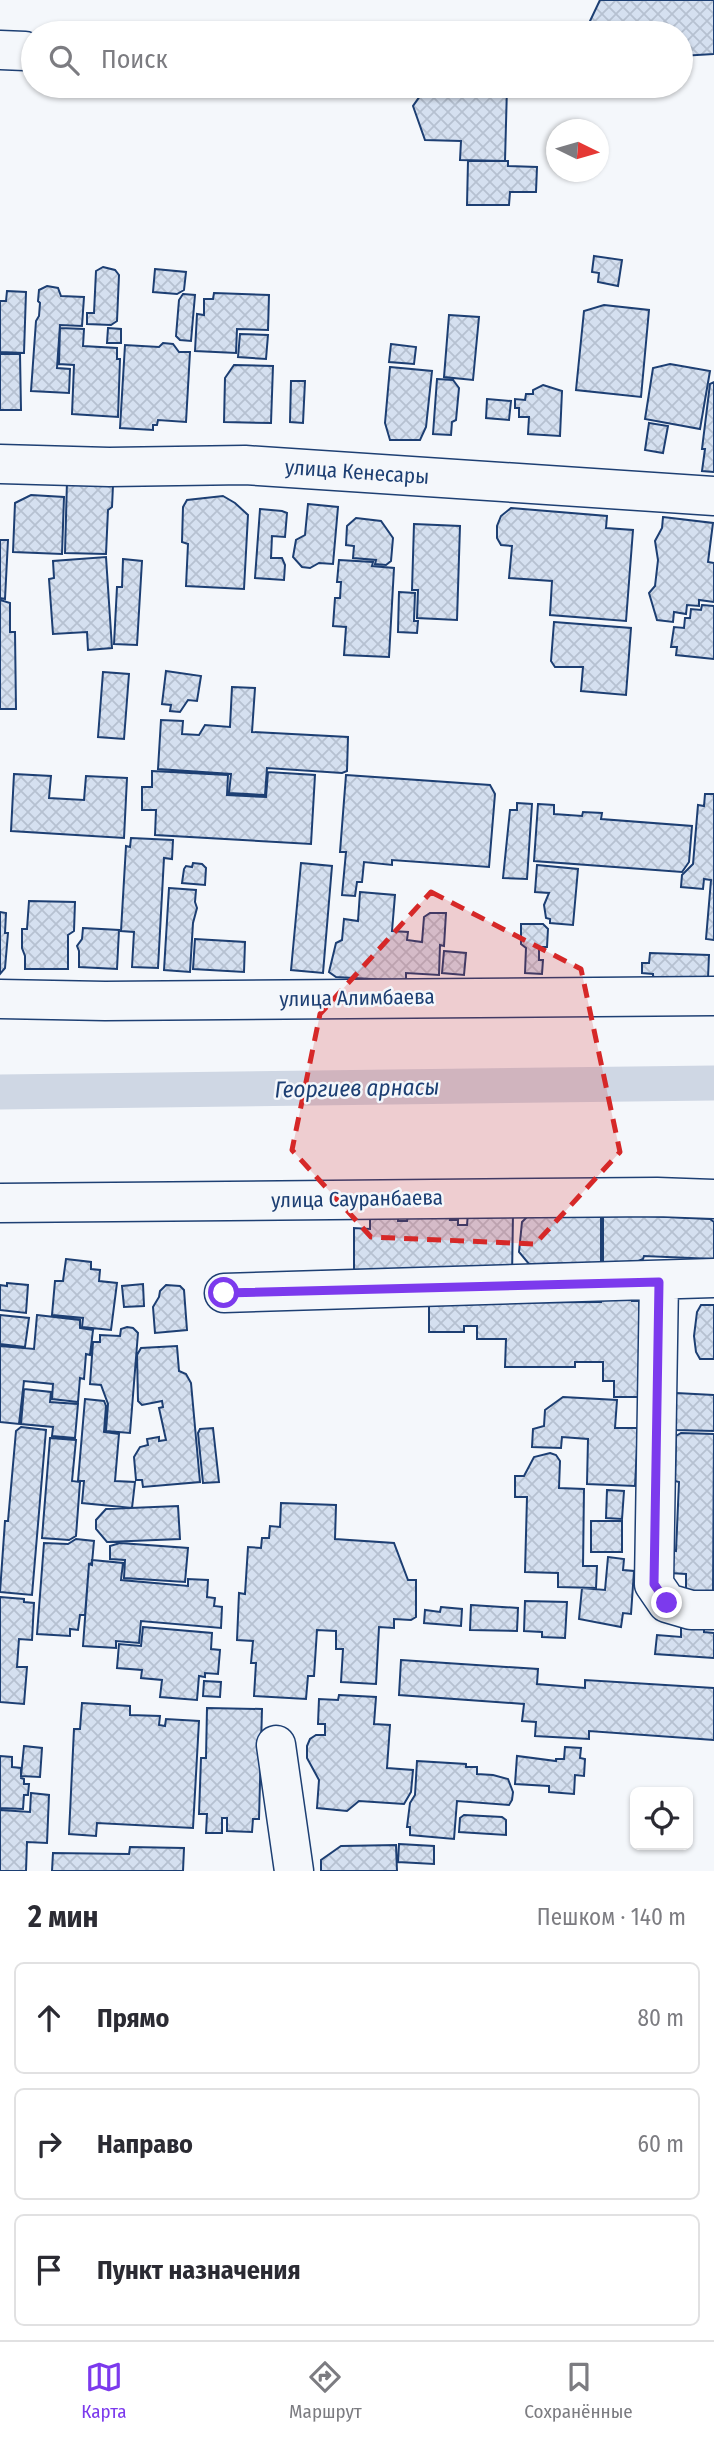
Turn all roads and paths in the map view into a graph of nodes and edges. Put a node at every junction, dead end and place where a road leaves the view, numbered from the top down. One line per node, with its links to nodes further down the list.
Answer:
1 (0, 464): 2 (street, улица Кенесары)
2 (714, 496)
3 (714, 996): 4 (street, улица Алимбаева)
4 (0, 999)
5 (714, 1199): 6 (street, улица Сауранбаева)
6 (0, 1203)
7 (714, 1278): 8 (street)
8 (659, 1282): 9 (street); 10 (street)
9 (224, 1293)
10 (714, 1610)
11 (276, 1745): 12 (street)
12 (294, 1871)

